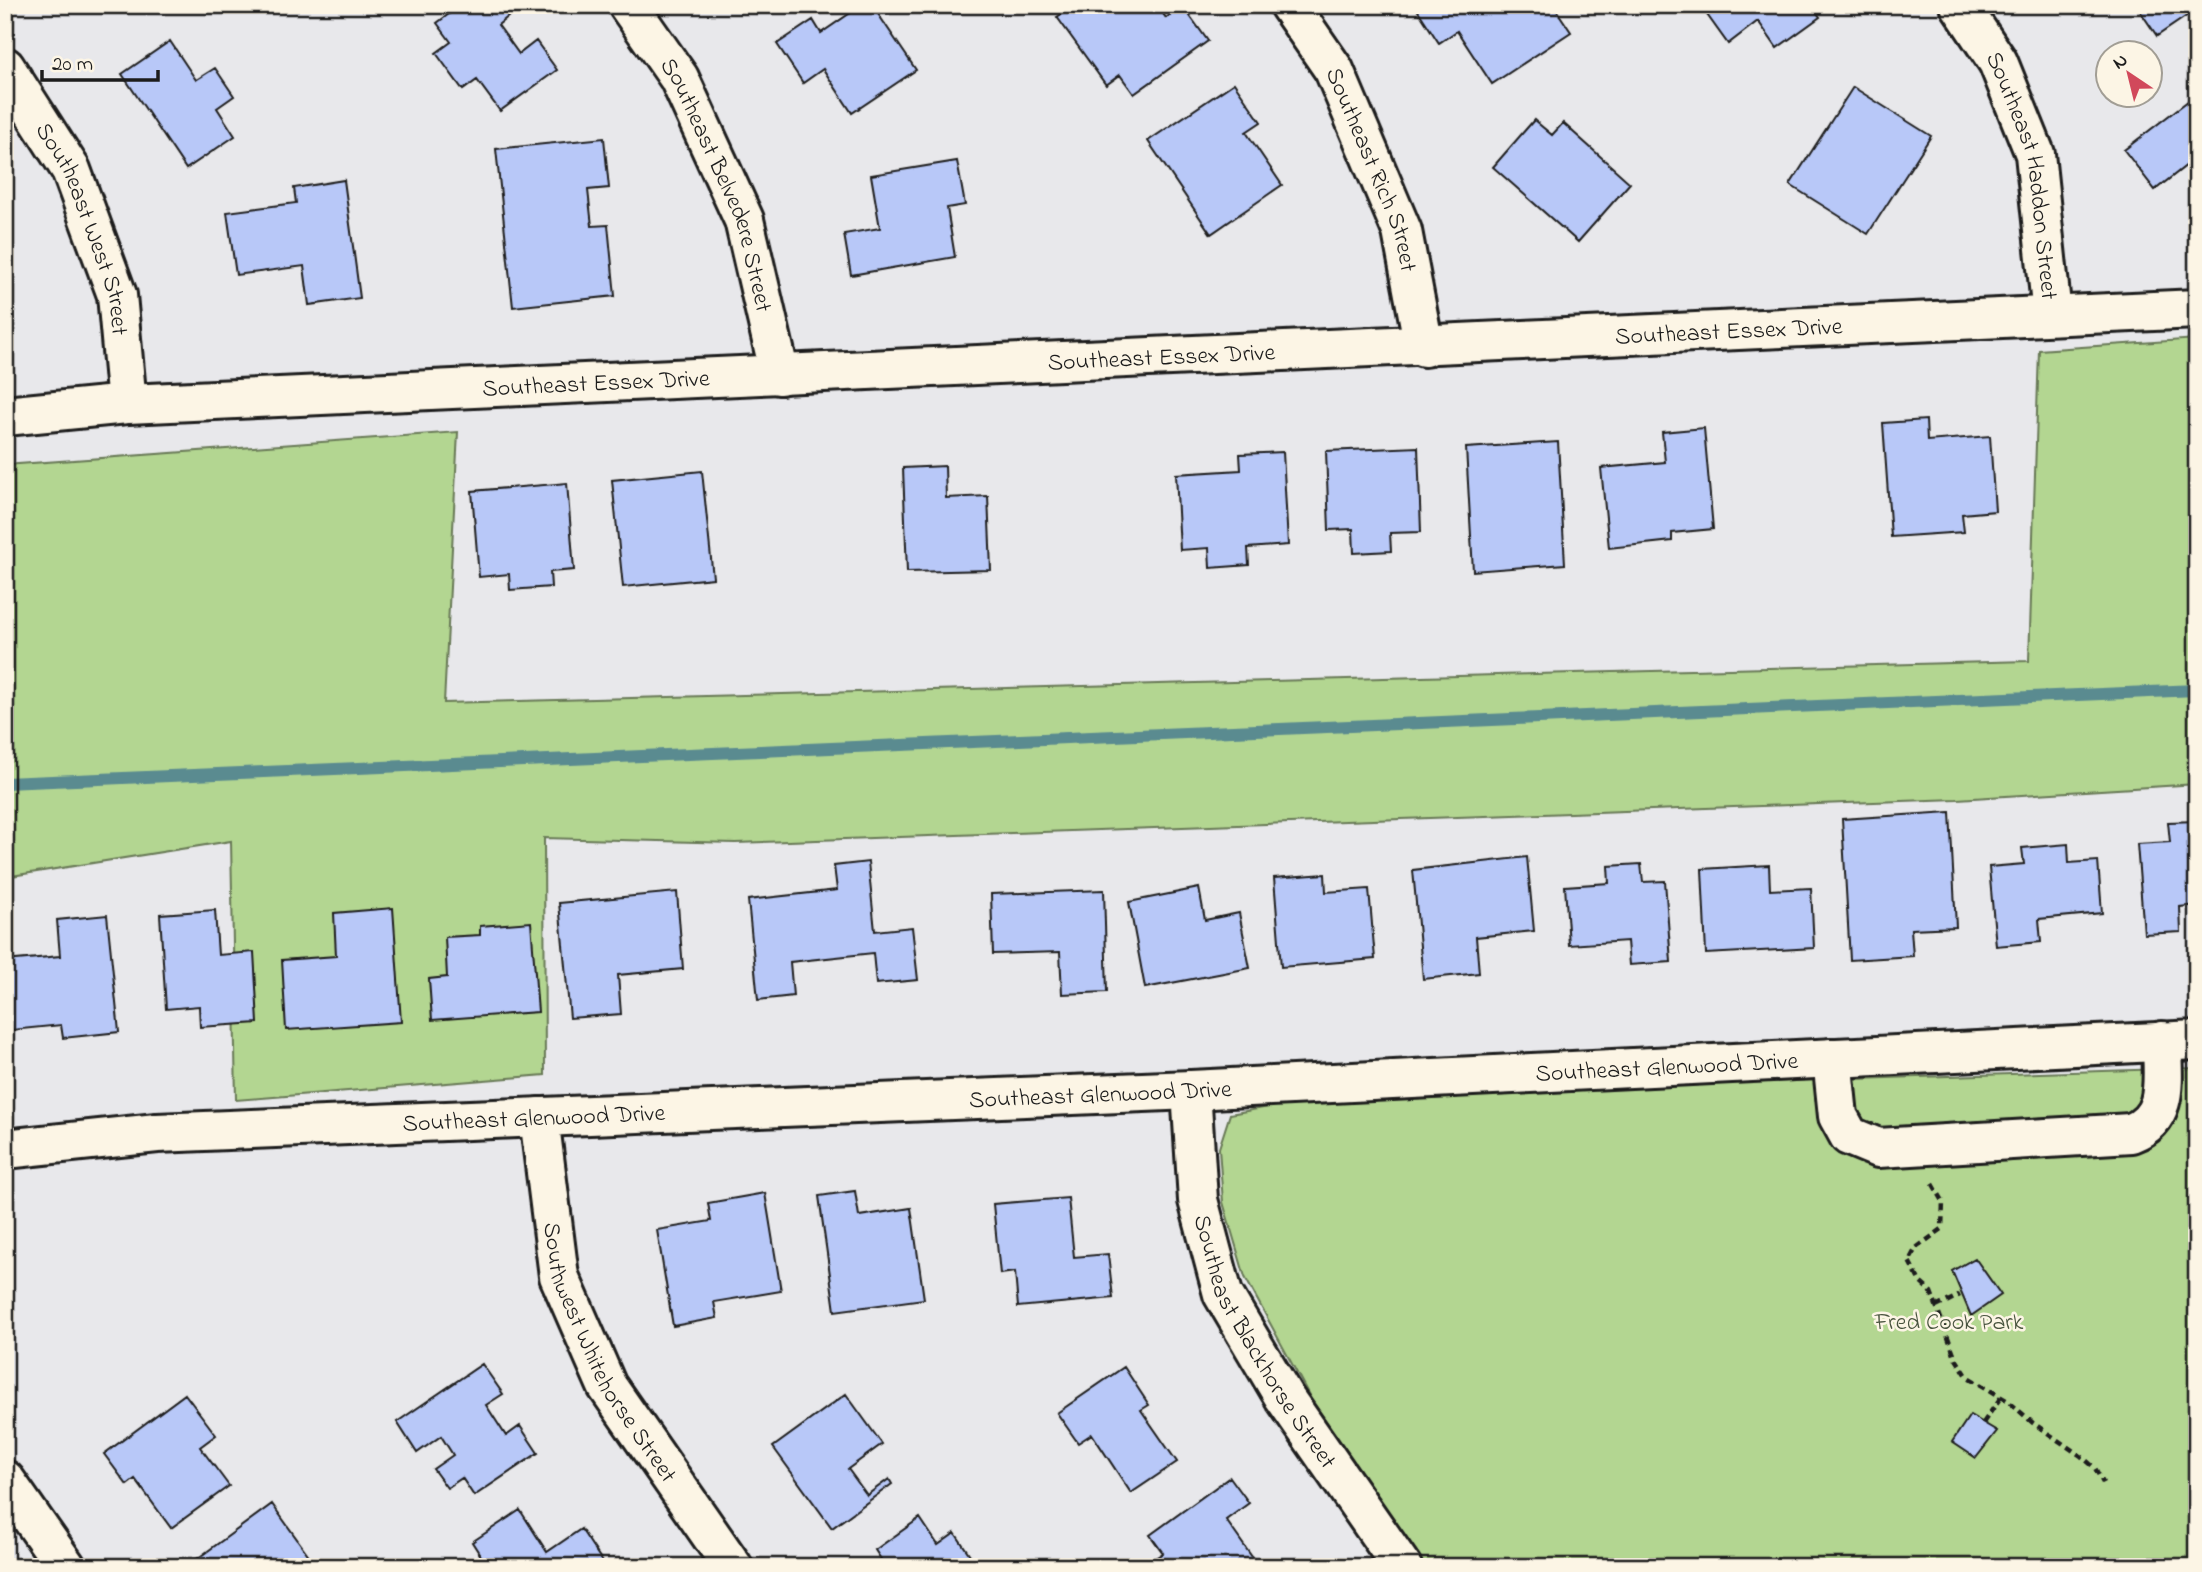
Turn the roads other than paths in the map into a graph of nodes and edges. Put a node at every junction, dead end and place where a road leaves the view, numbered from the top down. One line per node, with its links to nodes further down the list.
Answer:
1 (628, 5): 8 (street, Southeast Belvedere Street)
2 (1289, 5): 7 (street, Southeast Rich Street)
3 (1960, 5): 6 (street, Southeast Haddon Street)
4 (5, 68): 9 (street, Southeast West Street)
5 (2197, 309): 6 (street, Southeast Essex Drive)
6 (2052, 315): 7 (street, Southeast Essex Drive)
7 (1423, 346): 8 (street, Southeast Essex Drive)
8 (780, 375): 9 (street, Southeast Essex Drive)
9 (127, 404): 10 (street, Southeast Essex Drive)
10 (5, 416)
11 (2179, 1041): 12 (street, Southeast Glenwood Drive); 12 (street)
12 (1832, 1058): 13 (street, Southeast Glenwood Drive)
13 (1191, 1090): 14 (street, Southeast Glenwood Drive); 19 (street, Southeast Blackhorse Street)
14 (538, 1117): 15 (street, Southeast Glenwood Drive); 18 (street, Southwest Whitehorse Street)
15 (5, 1149)
16 (5, 1479): 17 (street)
17 (66, 1567)
18 (733, 1567)
19 (1402, 1567)

